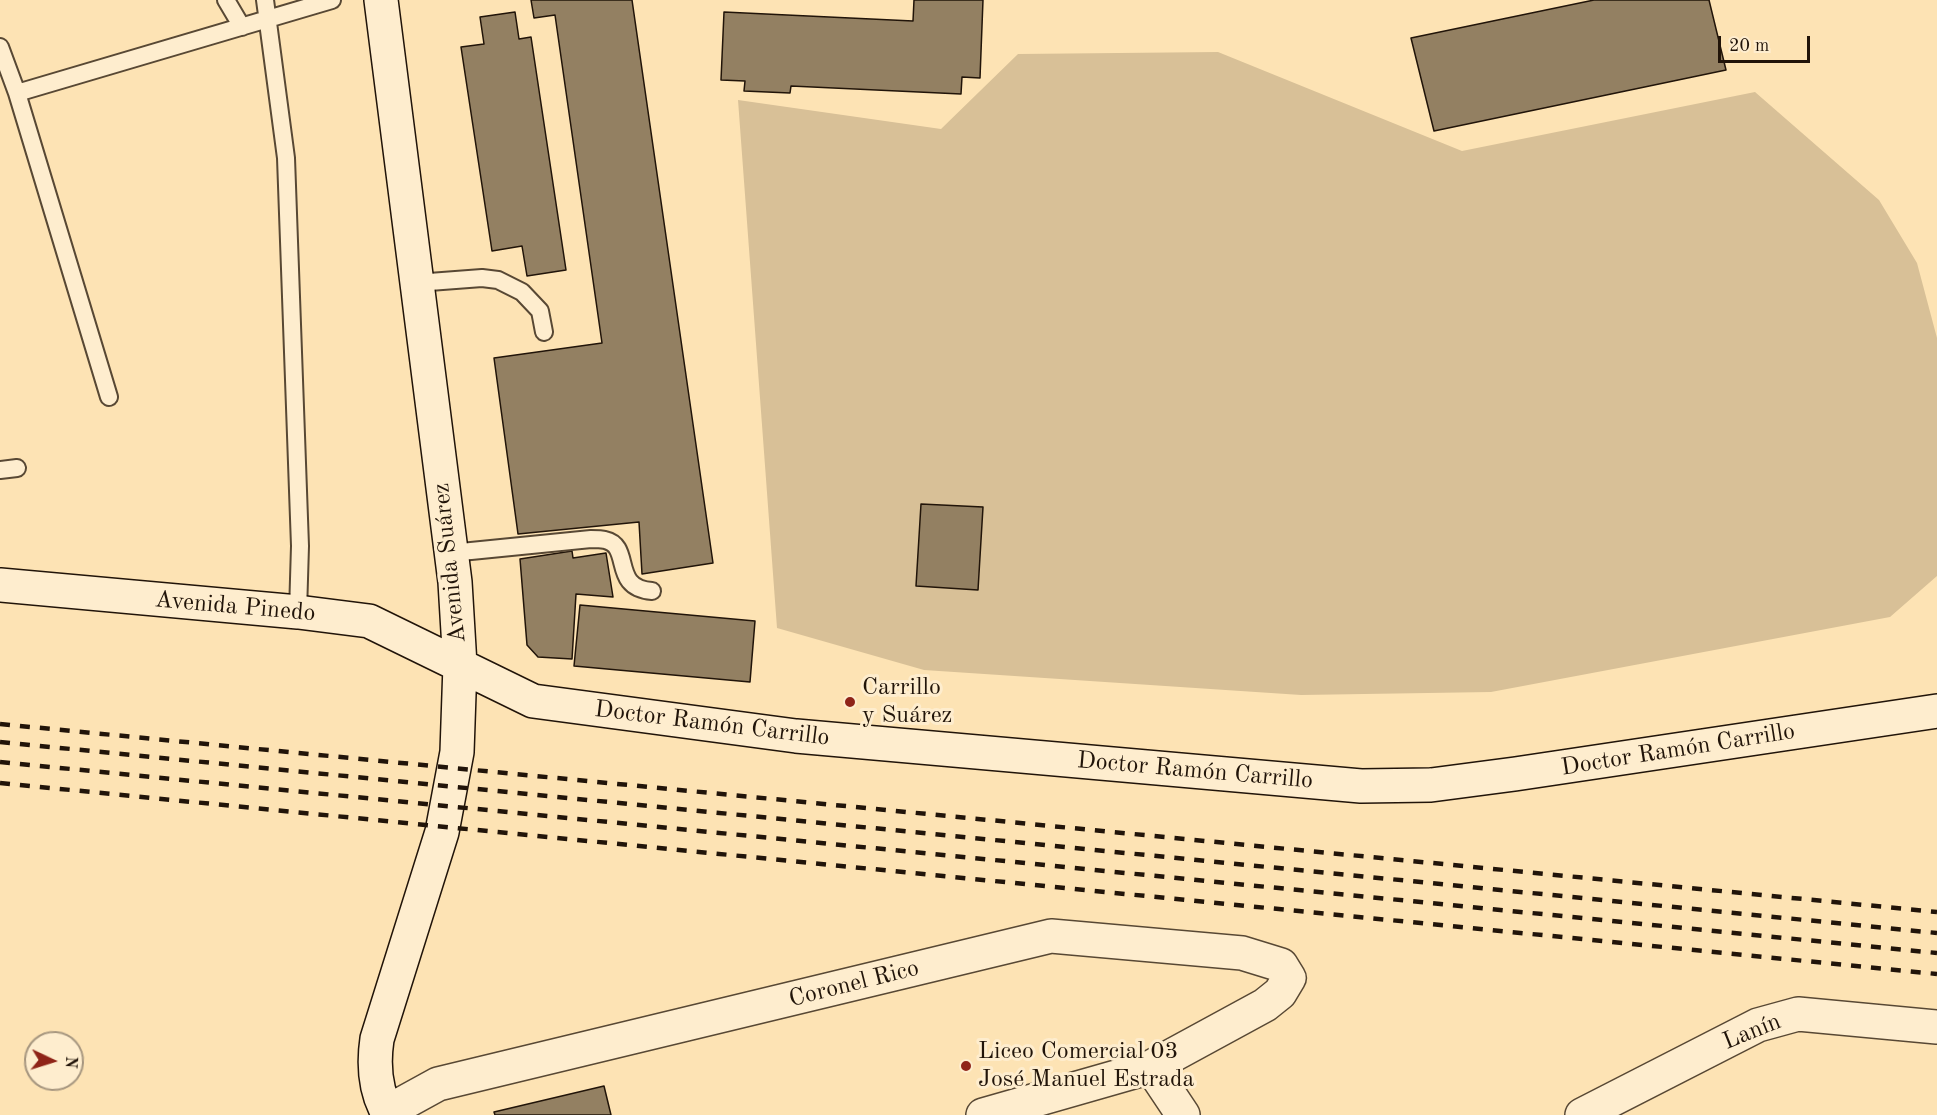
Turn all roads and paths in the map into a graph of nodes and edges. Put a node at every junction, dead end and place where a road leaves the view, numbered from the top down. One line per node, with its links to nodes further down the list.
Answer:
1 (226, 0): 6 (lane)
2 (265, 0): 5 (lane)
3 (332, 0): 5 (lane)
4 (381, 0): 9 (main road, Avenida Suárez)
5 (268, 19): 6 (lane); 17 (lane)
6 (242, 27): 8 (lane)
7 (0, 47): 8 (lane)
8 (17, 93): 11 (lane)
9 (416, 284): 10 (lane); 14 (main road, Avenida Suárez)
10 (544, 332)
11 (109, 396)
12 (17, 468): 13 (lane)
13 (0, 470)
14 (451, 553): 16 (lane); 18 (main road, Avenida Suárez)
15 (0, 585): 17 (main road, Avenida Pinedo)
16 (652, 591)
17 (298, 612): 18 (main road, Avenida Pinedo)
18 (460, 665): 19 (main road, Doctor Ramón Carrillo); 22 (main road, Avenida Suárez)
19 (1937, 711)
20 (1937, 1027): 25 (main road, Lanín)
21 (1151, 1067): 22 (main road, Coronel Rico); 23 (main road); 24 (main road)
22 (384, 1114)
23 (984, 1115)
24 (1183, 1115)
25 (1582, 1115)

